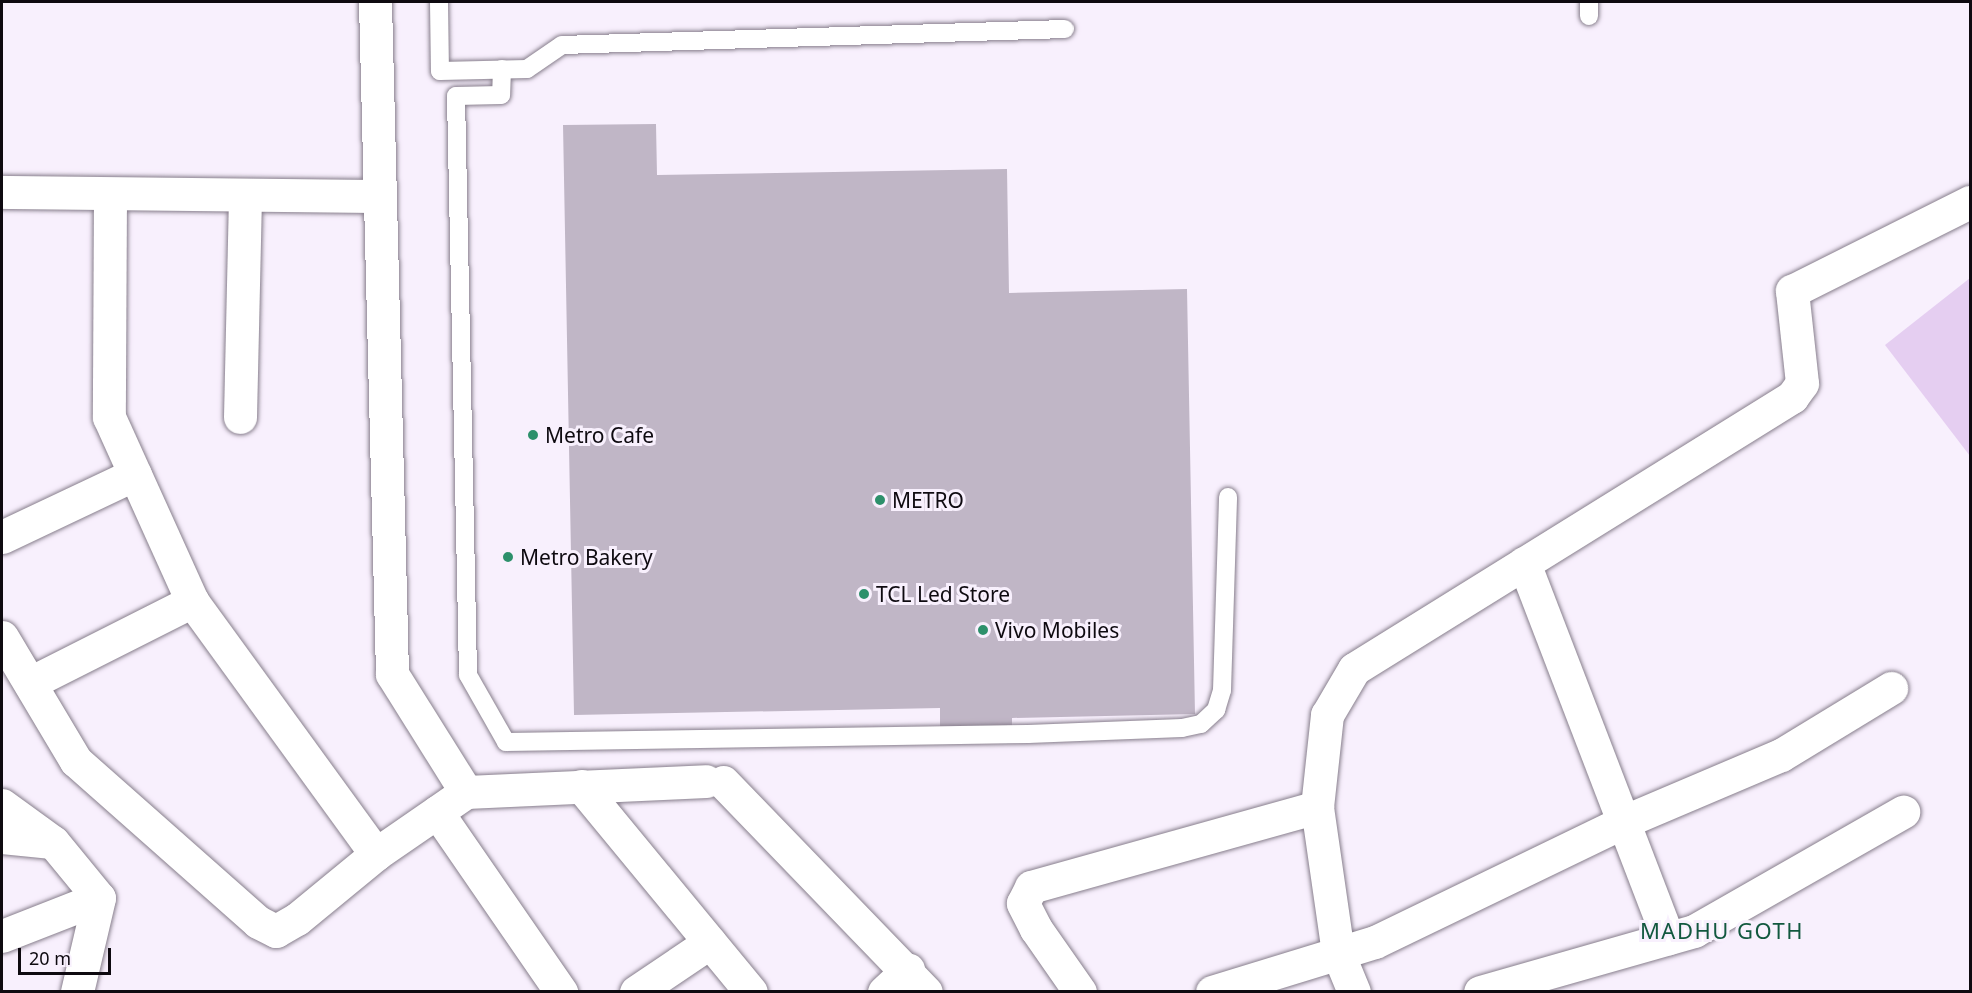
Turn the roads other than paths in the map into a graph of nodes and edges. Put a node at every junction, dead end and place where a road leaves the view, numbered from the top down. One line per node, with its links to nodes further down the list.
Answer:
1 (375, 2): 8 (street)
2 (439, 2): 4 (lane)
3 (1065, 29): 4 (lane)
4 (502, 69): 12 (lane)
5 (2, 192): 6 (street)
6 (110, 194): 7 (street); 11 (street)
7 (245, 195): 8 (street); 10 (street)
8 (380, 196): 20 (street)
9 (1971, 202): 14 (street)
10 (240, 417)
11 (135, 474): 13 (street); 15 (street)
12 (1227, 497)
13 (2, 537)
14 (1524, 563): 22 (street); 25 (street)
15 (192, 601): 17 (street); 28 (street)
16 (2, 637): 17 (street)
17 (30, 683): 28 (street)
18 (1891, 688): 25 (street)
19 (582, 786): 20 (street); 32 (street); 34 (street)
20 (466, 792): 23 (street)
21 (2, 805): 27 (street)
22 (1317, 807): 33 (street); 40 (street)
23 (437, 812): 28 (street); 36 (street)
24 (1903, 812): 31 (street)
25 (1623, 822): 31 (street); 33 (street)
26 (2, 837): 27 (street)
27 (53, 842): 29 (street)
28 (376, 854)
29 (99, 898): 30 (street); 35 (street)
30 (2, 936)
31 (1668, 938): 43 (street)
32 (710, 942): 37 (street); 38 (street)
33 (1338, 953): 41 (street); 42 (street)
34 (917, 981): 39 (street)
35 (77, 992)
36 (561, 992)
37 (636, 992)
38 (751, 992)
39 (884, 992)
40 (1080, 992)
41 (1212, 992)
42 (1353, 992)
43 (1480, 992)

